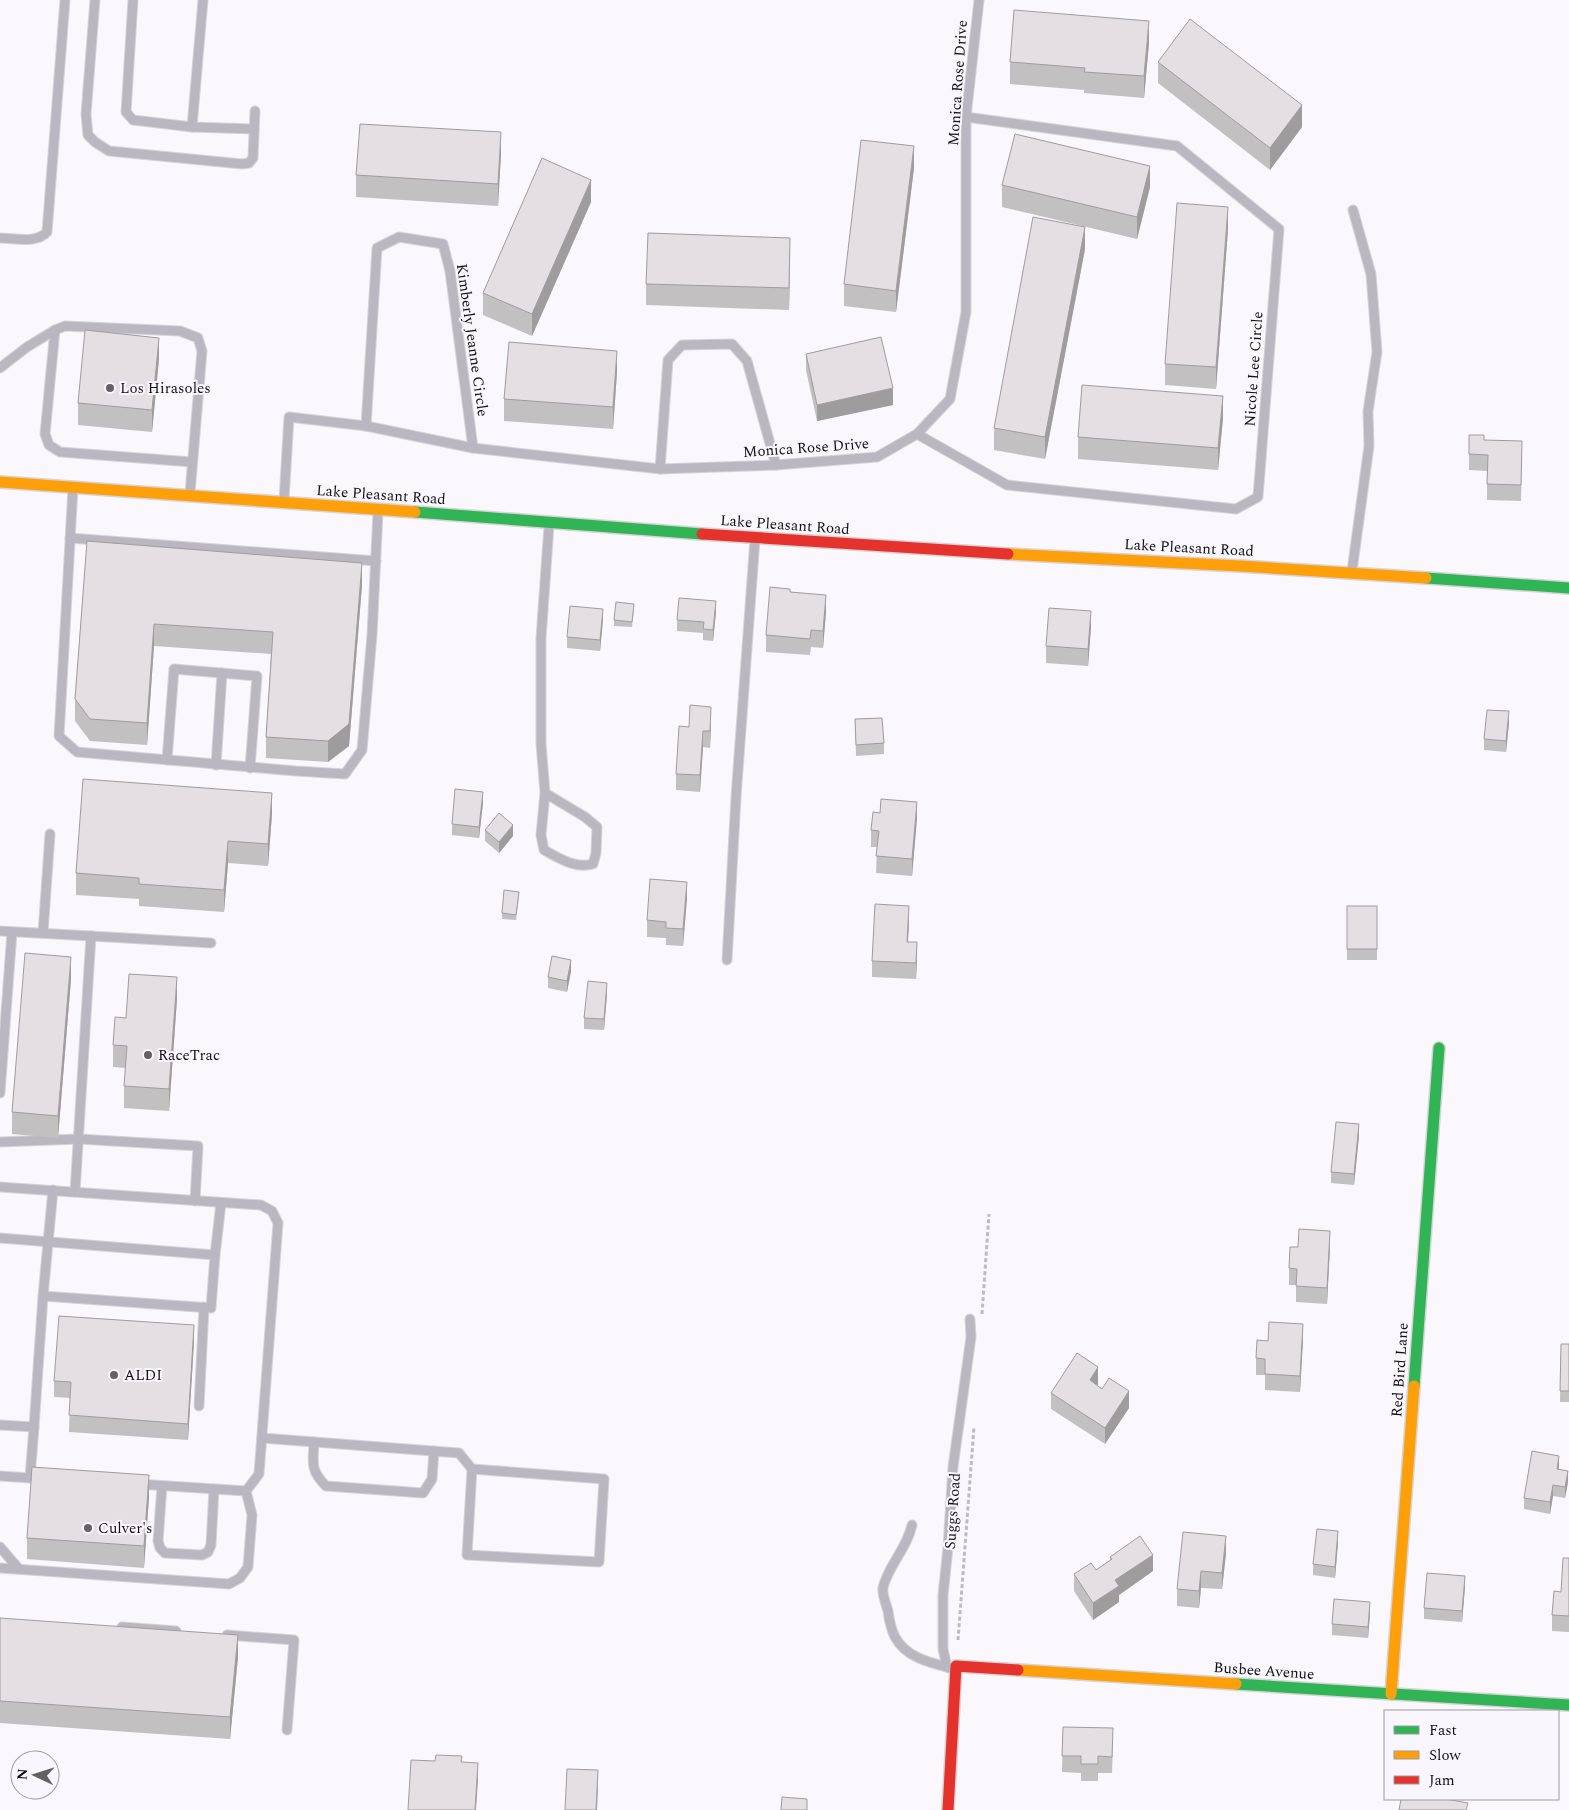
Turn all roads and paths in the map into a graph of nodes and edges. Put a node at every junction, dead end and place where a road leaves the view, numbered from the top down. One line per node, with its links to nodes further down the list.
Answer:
1 (65, 0): 11 (lane)
2 (95, 0): 9 (lane)
3 (133, 0): 8 (lane)
4 (203, 0): 8 (lane)
5 (979, 0): 7 (lane, Monica Rose Drive)
6 (256, 111): 9 (lane)
7 (966, 117): 15 (lane, Monica Rose Drive); 15 (lane, Nicole Lee Circle)
8 (192, 127): 9 (lane)
9 (254, 129)
10 (1353, 210): 29 (lane)
11 (0, 238)
12 (55, 330): 13 (lane); 17 (lane); 17 (lane)
13 (0, 368)
14 (366, 426): 16 (lane, Monica Rose Drive); 16 (lane, Kimberly Jeanne Circle); 23 (lane, Monica Rose Drive)
15 (917, 434): 18 (lane, Monica Rose Drive)
16 (473, 448): 19 (lane, Monica Rose Drive)
17 (192, 462): 22 (lane)
18 (776, 466): 19 (lane, Monica Rose Drive); 19 (lane)
19 (660, 469)
20 (0, 482): 21 (street, Lake Pleasant Road)
21 (73, 488): 22 (street, Lake Pleasant Road); 26 (lane)
22 (189, 496): 23 (street, Lake Pleasant Road)
23 (284, 502): 24 (street, Lake Pleasant Road)
24 (378, 510): 25 (street, Lake Pleasant Road); 28 (lane)
25 (550, 523): 27 (street, Lake Pleasant Road); 35 (lane)
26 (70, 538): 28 (lane); 32 (lane)
27 (755, 538): 29 (street, Lake Pleasant Road); 42 (lane)
28 (376, 561): 34 (lane)
29 (1352, 574): 30 (street, Lake Pleasant Road)
30 (1569, 588)
31 (222, 673): 32 (lane); 33 (lane); 34 (lane)
32 (166, 760): 33 (lane)
33 (216, 765): 34 (lane)
34 (250, 768)
35 (545, 793): 35 (lane)
36 (50, 834): 39 (lane)
37 (0, 931): 38 (lane)
38 (12, 932): 39 (lane); 44 (lane)
39 (43, 933): 40 (lane)
40 (91, 936): 41 (lane); 45 (lane)
41 (211, 943)
42 (728, 960)
43 (1439, 1048): 81 (street, Red Bird Lane)
44 (0, 1093)
45 (79, 1139): 46 (lane); 49 (lane); 50 (lane)
46 (0, 1142)
47 (0, 1187): 48 (lane)
48 (53, 1190): 49 (lane); 54 (lane)
49 (75, 1192): 50 (lane)
50 (195, 1201): 51 (lane)
51 (221, 1203): 55 (lane); 64 (lane)
52 (989, 1214): 59 (path)
53 (0, 1238): 54 (lane)
54 (48, 1242): 55 (lane); 56 (lane)
55 (215, 1255): 57 (lane)
56 (44, 1296): 57 (lane); 63 (lane)
57 (204, 1307): 60 (lane)
58 (970, 1319): 80 (lane)
59 (982, 1322)
60 (199, 1406)
61 (974, 1420): 80 (path, Suggs Road)
62 (0, 1425): 63 (lane)
63 (34, 1427): 68 (lane)
64 (262, 1438): 65 (lane); 72 (lane)
65 (314, 1442): 66 (lane); 66 (lane)
66 (434, 1451): 67 (lane)
67 (472, 1468): 67 (lane)
68 (1, 1476)
69 (124, 1483): 70 (lane)
70 (162, 1486): 71 (lane); 71 (lane)
71 (214, 1489): 72 (lane)
72 (246, 1491): 76 (lane)
73 (912, 1525): 80 (lane)
74 (0, 1547): 76 (lane)
75 (0, 1568): 76 (lane)
76 (19, 1569)
77 (122, 1627): 78 (lane)
78 (189, 1632)
79 (217, 1634): 83 (lane)
80 (953, 1668): 81 (street, Busbee Avenue); 84 (street)
81 (1391, 1694): 82 (street, Busbee Avenue)
82 (1569, 1705)
83 (287, 1730)
84 (948, 1810)

